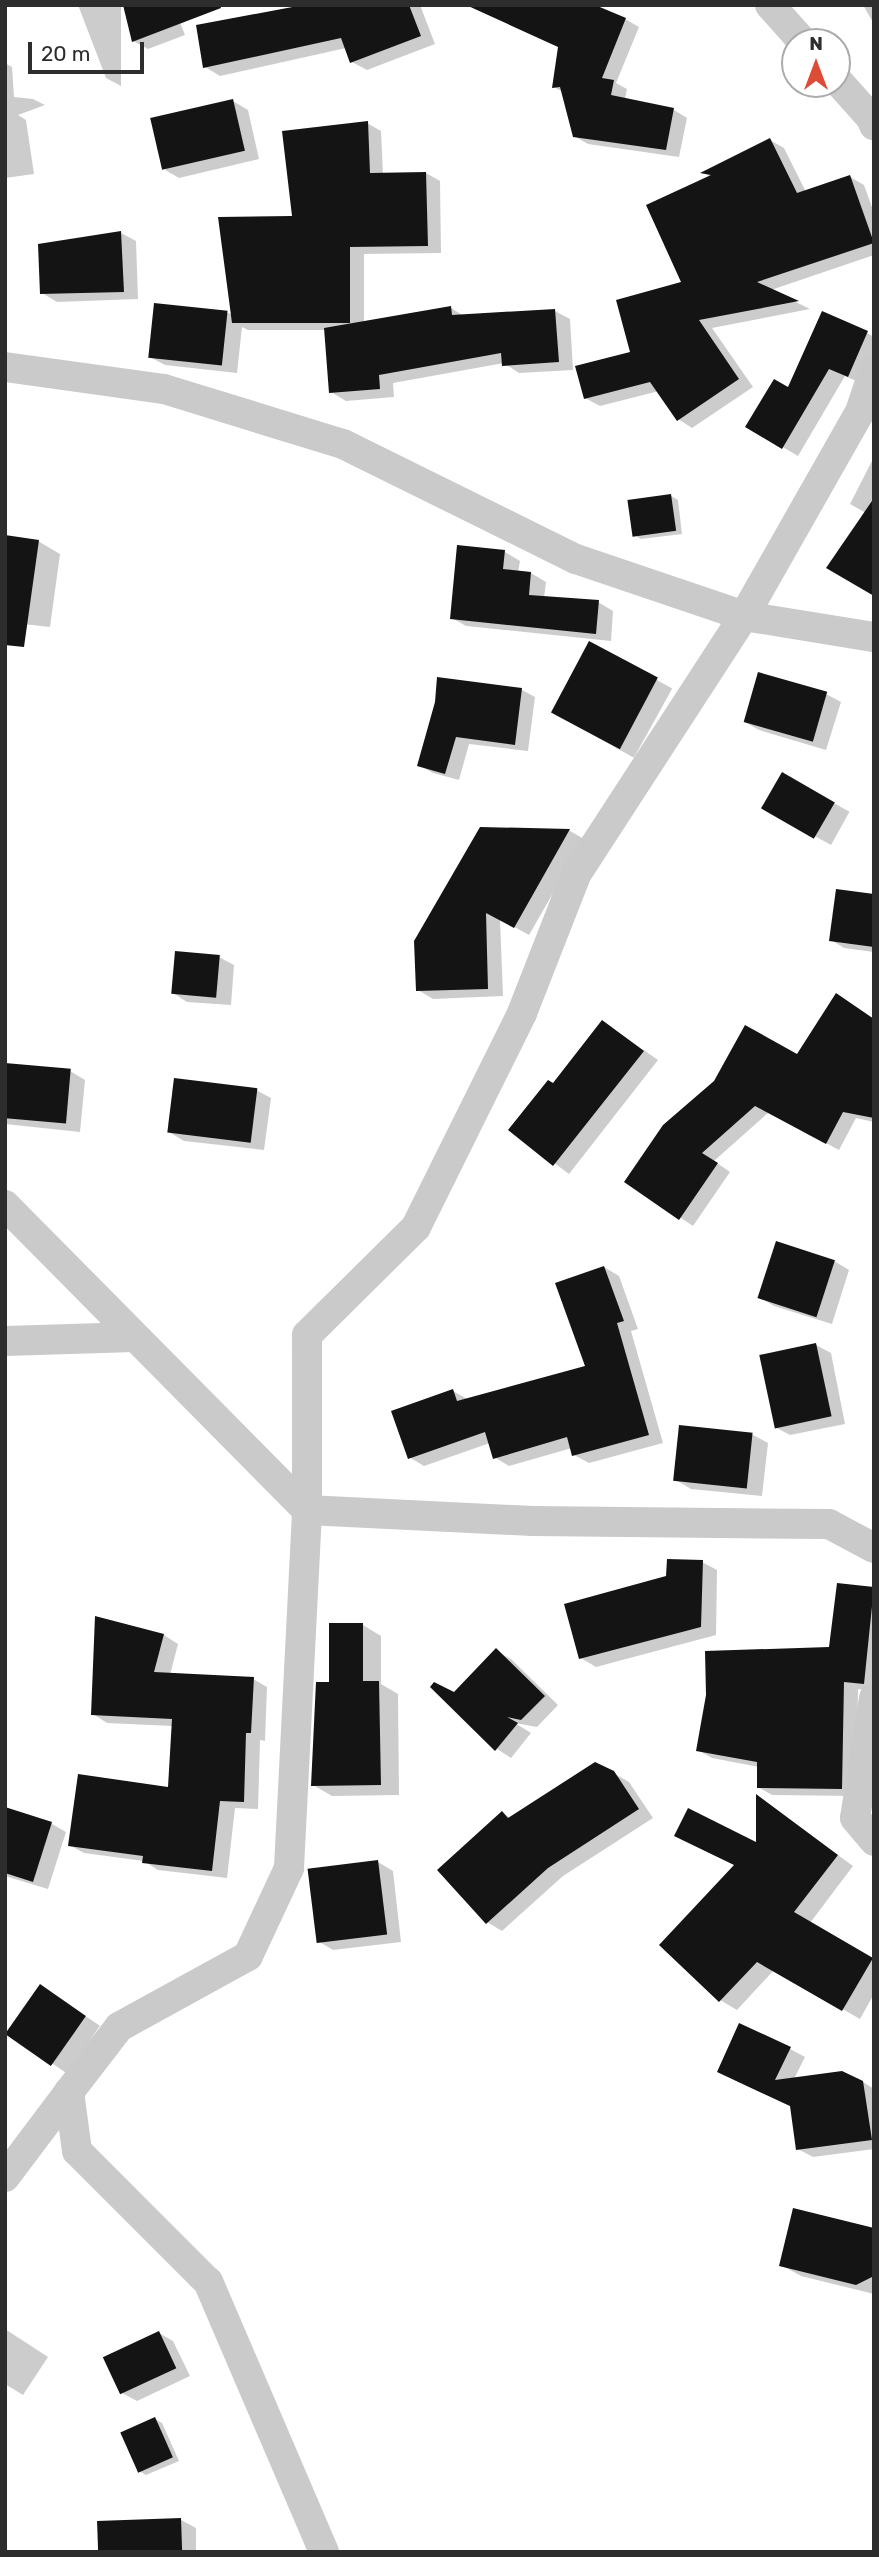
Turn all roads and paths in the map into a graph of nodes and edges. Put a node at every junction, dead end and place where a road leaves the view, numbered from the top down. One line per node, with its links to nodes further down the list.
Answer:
1 (770, 5): 2 (street)
2 (791, 28)
3 (851, 96): 4 (street)
4 (873, 120)
5 (5, 367): 7 (street)
6 (874, 370): 7 (street)
7 (744, 616): 8 (street); 12 (street)
8 (874, 637)
9 (5, 1205): 10 (street)
10 (135, 1337): 11 (street); 12 (street)
11 (5, 1341)
12 (307, 1510): 13 (street); 16 (street)
13 (874, 1548)
14 (874, 1698): 15 (street)
15 (874, 1841)
16 (69, 2092): 17 (street); 18 (street)
17 (5, 2177)
18 (324, 2552)

